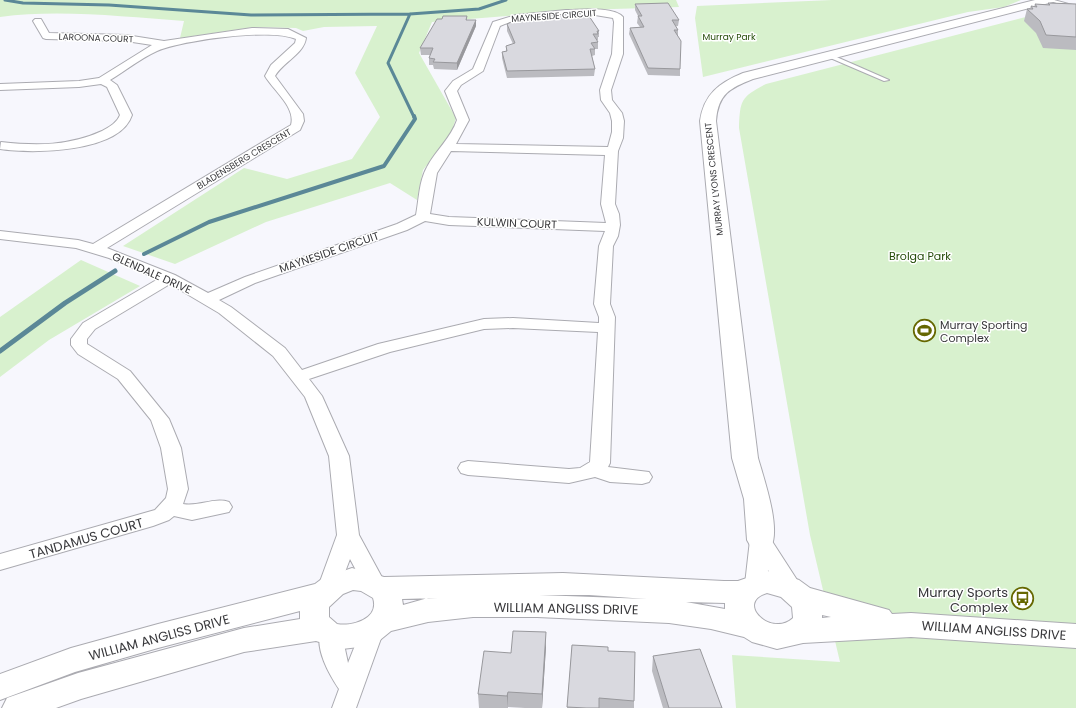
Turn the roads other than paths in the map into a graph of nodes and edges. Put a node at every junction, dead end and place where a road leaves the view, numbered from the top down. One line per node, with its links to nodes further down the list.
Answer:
1 (1050, 0): 2 (lane); 5 (street, MURRAY LYONS CRESCENT)
2 (1076, 8)
3 (38, 21): 4 (street, LAROONA COURT)
4 (162, 44): 6 (street, BLADENSBERG CRESCENT); 15 (street, BLADENSBERG CRESCENT)
5 (830, 56): 7 (lane); 26 (street, MURRAY LYONS CRESCENT)
6 (102, 80): 8 (street, BLADENSBERG CRESCENT); 9 (street)
7 (886, 80)
8 (0, 87)
9 (0, 146)
10 (448, 147): 11 (street); 11 (street, MAYNESIDE CIRCUIT); 12 (street, MAYNESIDE CIRCUIT)
11 (612, 150): 13 (street, MAYNESIDE CIRCUIT)
12 (423, 217): 13 (street, KULWIN COURT); 17 (street, MAYNESIDE CIRCUIT)
13 (611, 227): 18 (street, MAYNESIDE CIRCUIT)
14 (0, 235): 15 (street, GLENDALE DRIVE)
15 (95, 249): 16 (street, GLENDALE DRIVE)
16 (170, 278): 17 (street, GLENDALE DRIVE); 24 (street)
17 (208, 299): 19 (street, GLENDALE DRIVE)
18 (606, 328): 19 (street); 21 (street, MAYNESIDE CIRCUIT)
19 (299, 377): 25 (street, GLENDALE DRIVE)
20 (468, 468): 21 (street)
21 (595, 469): 22 (street)
22 (642, 478)
23 (222, 507): 24 (street)
24 (170, 508): 27 (street, TANDAMUS COURT)
25 (348, 535): 28 (street, GLENDALE DRIVE); 30 (street, GLENDALE DRIVE)
26 (761, 540): 29 (street, MURRAY LYONS CRESCENT); 31 (street, MURRAY LYONS CRESCENT)
27 (0, 562)
28 (378, 586): 29 (street, WILLIAM ANGLISS DRIVE); 30 (street); 33 (street)
29 (750, 588): 31 (street); 34 (street)
30 (325, 591): 36 (street); 38 (street, WILLIAM ANGLISS DRIVE)
31 (796, 593): 32 (street, WILLIAM ANGLISS DRIVE); 35 (street)
32 (911, 624): 35 (street, WILLIAM ANGLISS DRIVE); 37 (street, WILLIAM ANGLISS DRIVE)
33 (377, 626): 34 (street, WILLIAM ANGLISS DRIVE); 36 (street); 39 (street)
34 (751, 627): 35 (street)
35 (800, 631)
36 (325, 632): 39 (street); 40 (street)
37 (1076, 636)
38 (0, 687)
39 (347, 698)
40 (18, 708)

